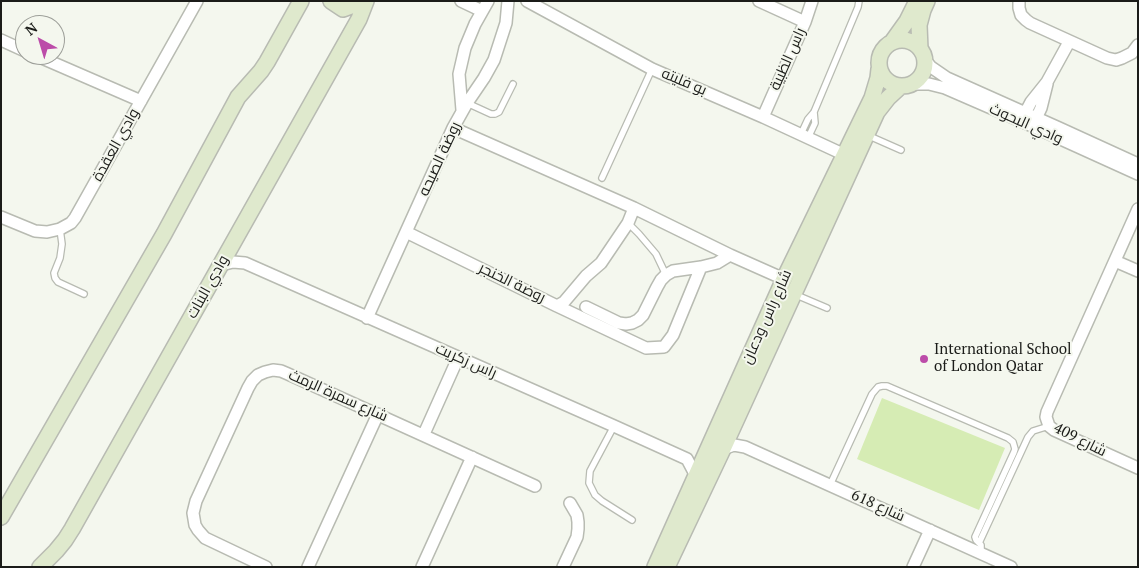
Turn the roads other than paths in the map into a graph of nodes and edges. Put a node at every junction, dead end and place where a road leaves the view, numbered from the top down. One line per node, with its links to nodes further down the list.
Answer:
1 (197, 1): 28 (street, وادي العقدة)
2 (301, 1): 78 (street)
3 (331, 1): 4 (street)
4 (366, 1): 47 (street, وادي البنات)
5 (460, 1): 14 (street)
6 (508, 1): 29 (street, روضة الصيحه)
7 (527, 1): 23 (street, بو فليته)
8 (759, 1): 15 (street)
9 (812, 1): 15 (street, راس الظبية)
10 (859, 1): 35 (lane)
11 (917, 1): 17 (street)
12 (927, 1): 21 (street)
13 (1019, 1): 18 (street)
14 (485, 6): 29 (street)
15 (805, 22): 30 (street, راس الظبية)
16 (1, 40): 20 (street)
17 (892, 42): 21 (street); 24 (street)
18 (1069, 42): 19 (street); 25 (street)
19 (1138, 45)
20 (15, 46)
21 (922, 54): 27 (street); 31 (street, وادي البحوث)
22 (58, 65): 28 (street)
23 (652, 69): 30 (street, بو فليته); 40 (lane)
24 (879, 69): 27 (street); 37 (street, شارع راس ودعان)
25 (1047, 82): 31 (street); 32 (street)
26 (513, 84): 29 (lane)
27 (907, 85): 31 (street, وادي البحوث); 34 (street, شارع راس ودعان)
28 (141, 101): 45 (street, وادي العقدة)
29 (464, 107): 33 (street, روضة الصيحه)
30 (763, 117): 35 (street, بو فليته)
31 (1023, 117): 32 (street, وادي البحوث)
32 (1035, 122): 38 (street, وادي البحوث); 39 (street, وادي البحوث)
33 (453, 128): 41 (street); 46 (street, روضة الصيحه)
34 (866, 135): 36 (lane); 57 (street, شارع راس ودعان)
35 (804, 136): 37 (street, بو فليته)
36 (901, 150)
37 (845, 155): 55 (street, شارع راس ودعان)
38 (1138, 164)
39 (1138, 174)
40 (602, 178)
41 (634, 208): 44 (street, روضة الخنجر); 48 (street)
42 (1138, 209): 49 (street, شارع 409)
43 (1, 216): 45 (street)
44 (628, 224): 54 (lane); 58 (street, روضة الخنجر)
45 (60, 229): 56 (lane)
46 (406, 232): 58 (street, روضة الخنجر); 61 (street, روضة الصيحه)
47 (234, 242): 50 (street); 51 (street, وادي البنات)
48 (730, 255): 52 (street); 55 (street)
49 (1114, 261): 53 (street); 65 (street, شارع 409)
50 (245, 263): 51 (street, راس زكريت); 61 (street, راس زكريت)
51 (221, 265): 82 (street, وادي البنات)
52 (701, 267): 54 (street); 58 (street)
53 (1138, 271)
54 (666, 275): 59 (street)
55 (784, 279): 70 (street, شارع راس ودعان)
56 (84, 294)
57 (794, 294): 60 (lane); 66 (street, شارع راس ودعان)
58 (557, 306)
59 (586, 307)
60 (827, 308)
61 (367, 318): 62 (street, راس زكريت)
62 (458, 358): 64 (street, راس زكريت); 67 (street)
63 (378, 414): 67 (street, شارع سمرة الرمث); 83 (street, شارع سمرة الرمث); 84 (street)
64 (614, 426): 72 (street, راس زكريت); 79 (lane)
65 (1049, 426): 73 (street, شارع 409); 81 (lane)
66 (733, 428): 68 (street, شارع 618); 69 (street, شارع راس ودعان)
67 (424, 434): 71 (street, شارع سمرة الرمث)
68 (746, 446): 69 (street); 75 (street, شارع 618)
69 (724, 449): 88 (street, شارع راس ودعان)
70 (706, 453): 72 (street); 74 (street, شارع راس ودعان)
71 (472, 456): 76 (street, شارع سمرة الرمث); 85 (street)
72 (687, 459): 74 (street)
73 (1138, 468)
74 (696, 476): 87 (street, شارع راس ودعان)
75 (830, 485): 80 (street, شارع 618); 81 (lane)
76 (535, 486)
77 (570, 503): 86 (street)
78 (1, 517)
79 (632, 520)
80 (930, 530): 81 (street, شارع 618); 89 (street)
81 (980, 548): 90 (street, شارع 618)
82 (40, 567)
83 (266, 567)
84 (308, 567)
85 (422, 567)
86 (563, 567)
87 (655, 567)
88 (667, 567)
89 (913, 567)
90 (1011, 567)

